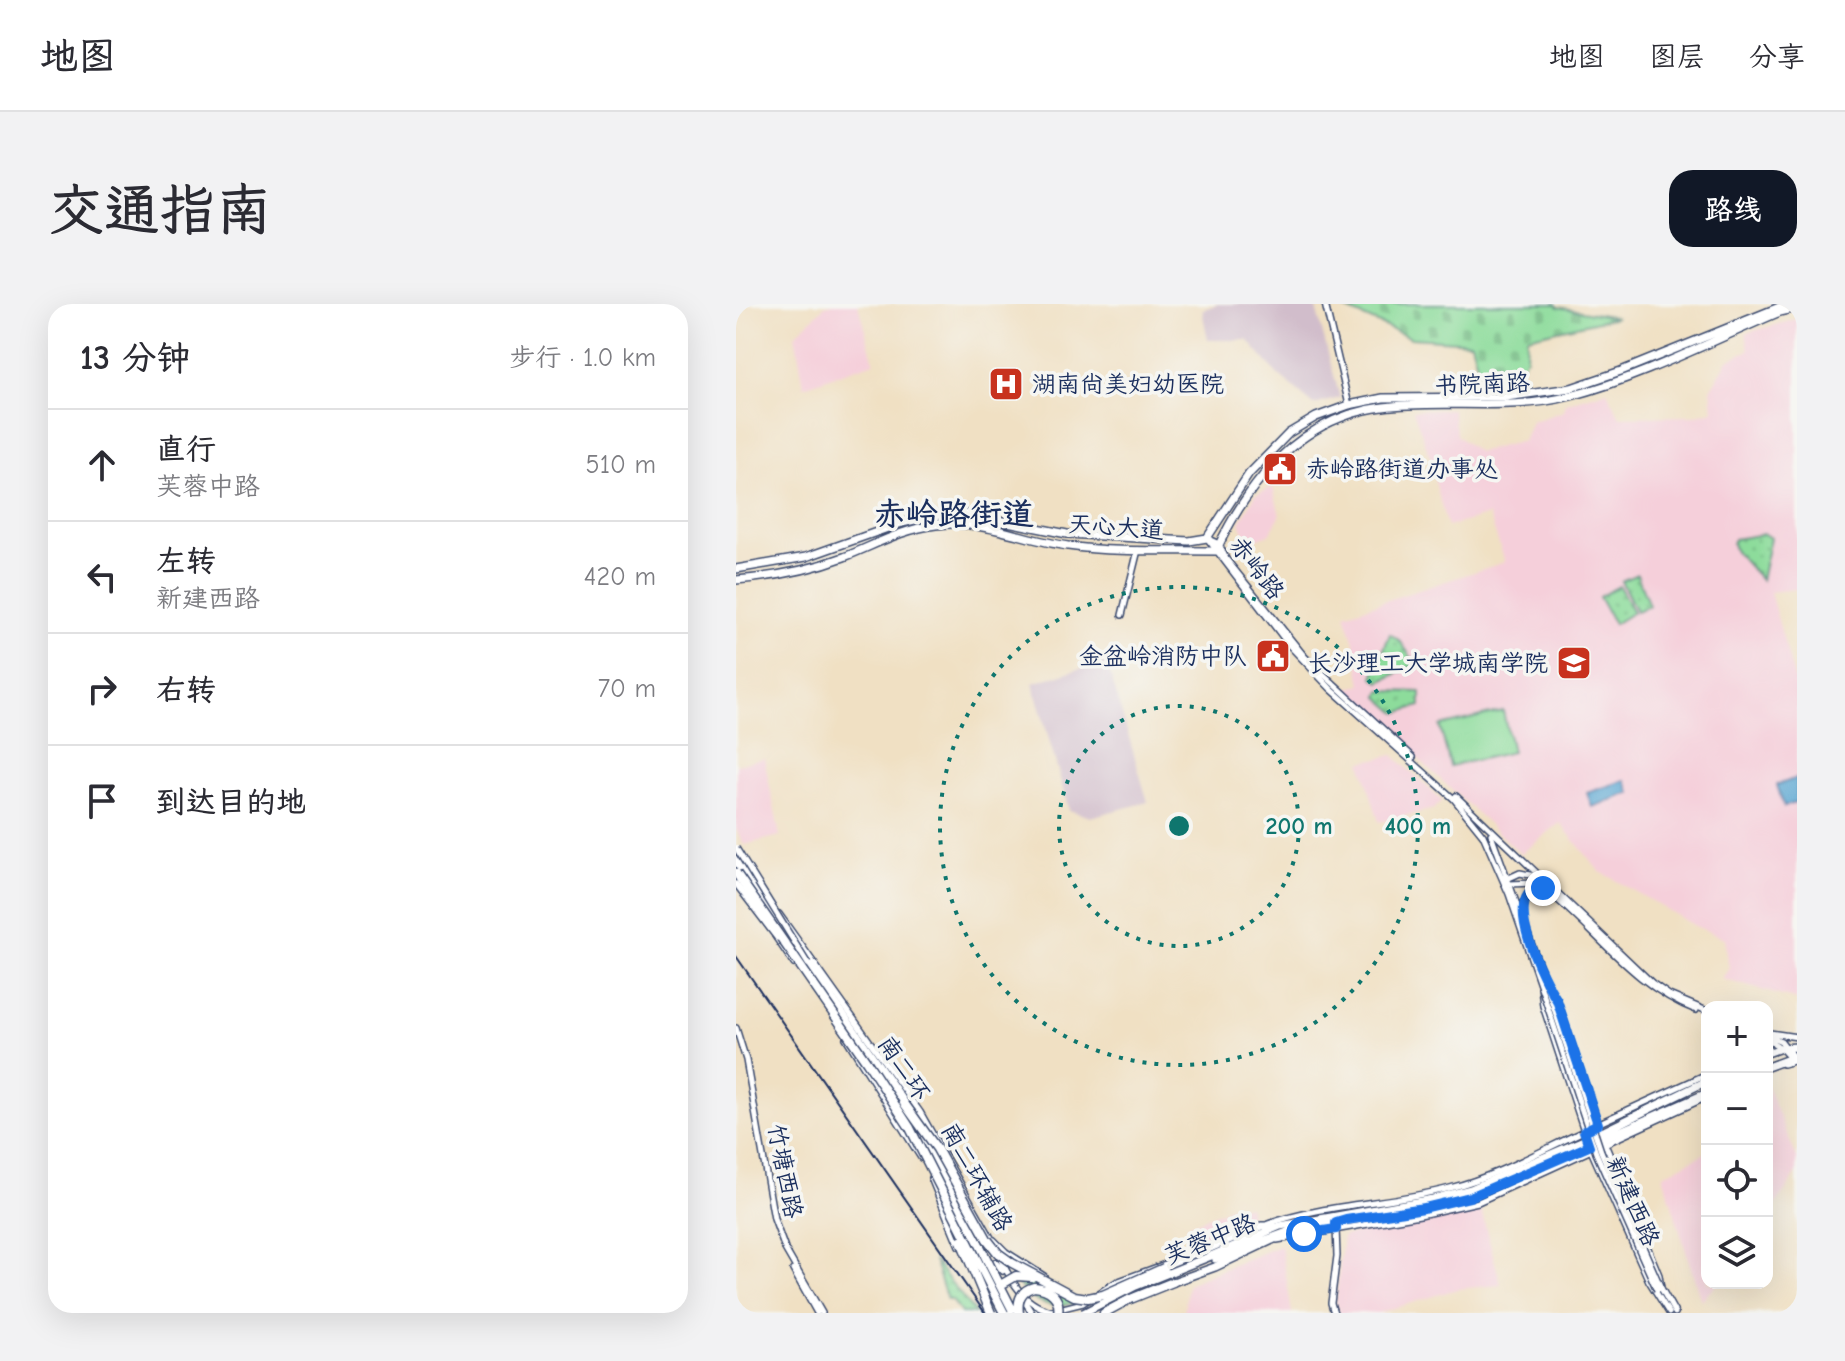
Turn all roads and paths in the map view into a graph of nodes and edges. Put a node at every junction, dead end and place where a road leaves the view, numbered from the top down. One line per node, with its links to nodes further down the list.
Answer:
1 (1325, 304): 4 (main road)
2 (1787, 304): 4 (main road, 书院南路)
3 (1797, 308): 6 (main road, 书院南路)
4 (1349, 405): 5 (main road, 书院南路)
5 (1207, 538): 6 (main road, 赤岭路); 8 (main road, 天心大道)
6 (1217, 548): 7 (main road, 天心大道); 11 (main road, 赤岭路); 16 (main road, 赤岭路)
7 (1138, 549): 9 (main road, 天心大道); 10 (main road)
8 (736, 569)
9 (736, 580)
10 (1122, 615)
11 (1490, 831): 14 (main road, 赤岭路); 16 (main road, 新建西路)
12 (736, 850): 19 (main road, bridge); 43 (main road, 南二环辅路)
13 (736, 860): 19 (highway, 南二环, bridge)
14 (1537, 876): 16 (main road); 21 (main road, 赤岭路)
15 (736, 879): 19 (highway, 南二环, bridge); 59 (main road, 南二环辅路)
16 (1507, 883): 17 (main road); 18 (main road, 新建西路); 20 (main road, 新建西路)
17 (1543, 888): 18 (main road); 22 (main road, 赤岭路)
18 (1523, 917): 20 (main road, 新建西路)
19 (804, 965): 36 (highway, 南二环); 39 (highway, 南二环, bridge)
20 (1544, 985): 37 (main road, 新建西路); 38 (main road, 新建西路); 51 (main road, 新建西路, bridge)
21 (1701, 1010)
22 (1701, 1011)
23 (736, 1028): 56 (main road, 竹塘西路)
24 (1773, 1036): 26 (main road)
25 (736, 1037): 56 (main road, 竹塘西路)
26 (1797, 1037)
27 (1773, 1038): 29 (main road)
28 (1797, 1047): 29 (main road)
29 (1784, 1048): 30 (main road); 31 (main road)
30 (1773, 1051)
31 (1794, 1058): 32 (main road)
32 (1773, 1066)
33 (1701, 1077): 37 (main road)
34 (1701, 1084): 37 (main road, 芙蓉中路)
35 (1701, 1097): 37 (main road, 芙蓉中路)
36 (904, 1103): 49 (highway, bridge); 58 (highway, 南二环, bridge)
37 (1602, 1135): 38 (main road, 芙蓉中路); 38 (main road); 51 (main road, 新建西路)
38 (1587, 1141): 40 (main road, 芙蓉中路); 41 (main road); 41 (main road, 芙蓉中路); 51 (main road, 新建西路)
39 (943, 1191): 55 (highway, 南二环, bridge); 57 (highway, bridge)
40 (1336, 1226): 42 (main road, 芙蓉中路); 44 (main road); 65 (main road)
41 (1262, 1229): 45 (main road); 46 (main road)
42 (1290, 1231): 44 (main road); 45 (main road, 芙蓉中路)
43 (989, 1232): 53 (main road); 54 (main road, 南二环辅路)
44 (1276, 1240): 48 (main road)
45 (1212, 1258): 61 (main road, 芙蓉中路, bridge); 62 (main road, 芙蓉中路, bridge)
46 (1185, 1259): 47 (main road); 52 (main road)
47 (1164, 1268): 49 (highway, bridge)
48 (1190, 1277): 50 (main road); 64 (main road)
49 (1045, 1280): 55 (highway, bridge)
50 (1173, 1282): 63 (highway)
51 (1659, 1289): 66 (main road, 新建西路)
52 (1097, 1293): 53 (main road); 63 (main road)
53 (1083, 1303): 54 (main road)
54 (1057, 1311): 58 (highway, bridge); 60 (main road, 南二环辅路)
55 (1003, 1312)
56 (819, 1313)
57 (991, 1313)
58 (1017, 1313)
59 (1032, 1313)
60 (1076, 1313)
61 (1083, 1313)
62 (1093, 1313)
63 (1102, 1313)
64 (1111, 1313)
65 (1334, 1313)
66 (1672, 1313)

